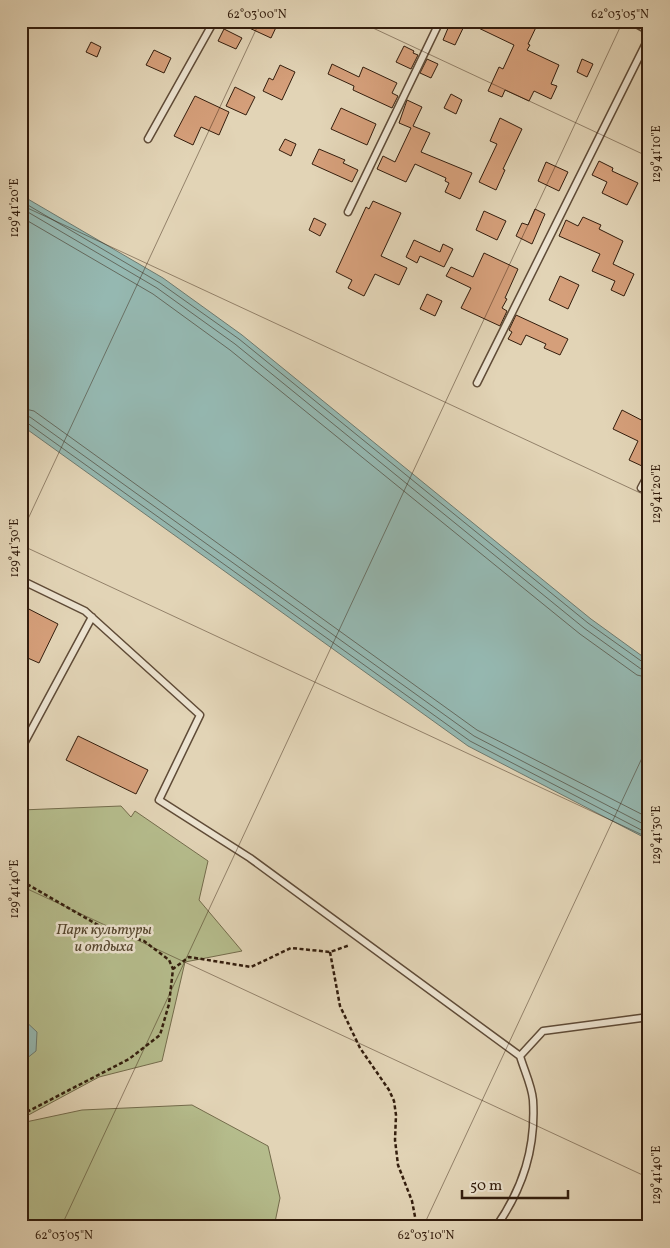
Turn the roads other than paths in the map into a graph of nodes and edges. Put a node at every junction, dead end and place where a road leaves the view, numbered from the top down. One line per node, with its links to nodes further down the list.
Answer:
1 (214, 21): 6 (lane)
2 (440, 21): 7 (lane)
3 (631, 21): 4 (lane)
4 (649, 31)
5 (649, 37): 8 (lane)
6 (148, 139)
7 (348, 212)
8 (477, 383)
9 (649, 473): 10 (lane)
10 (641, 488)
11 (21, 580): 12 (lane)
12 (92, 617): 13 (lane); 15 (lane)
13 (21, 749)
14 (649, 1017): 15 (lane)
15 (520, 1056): 16 (lane)
16 (496, 1227)

